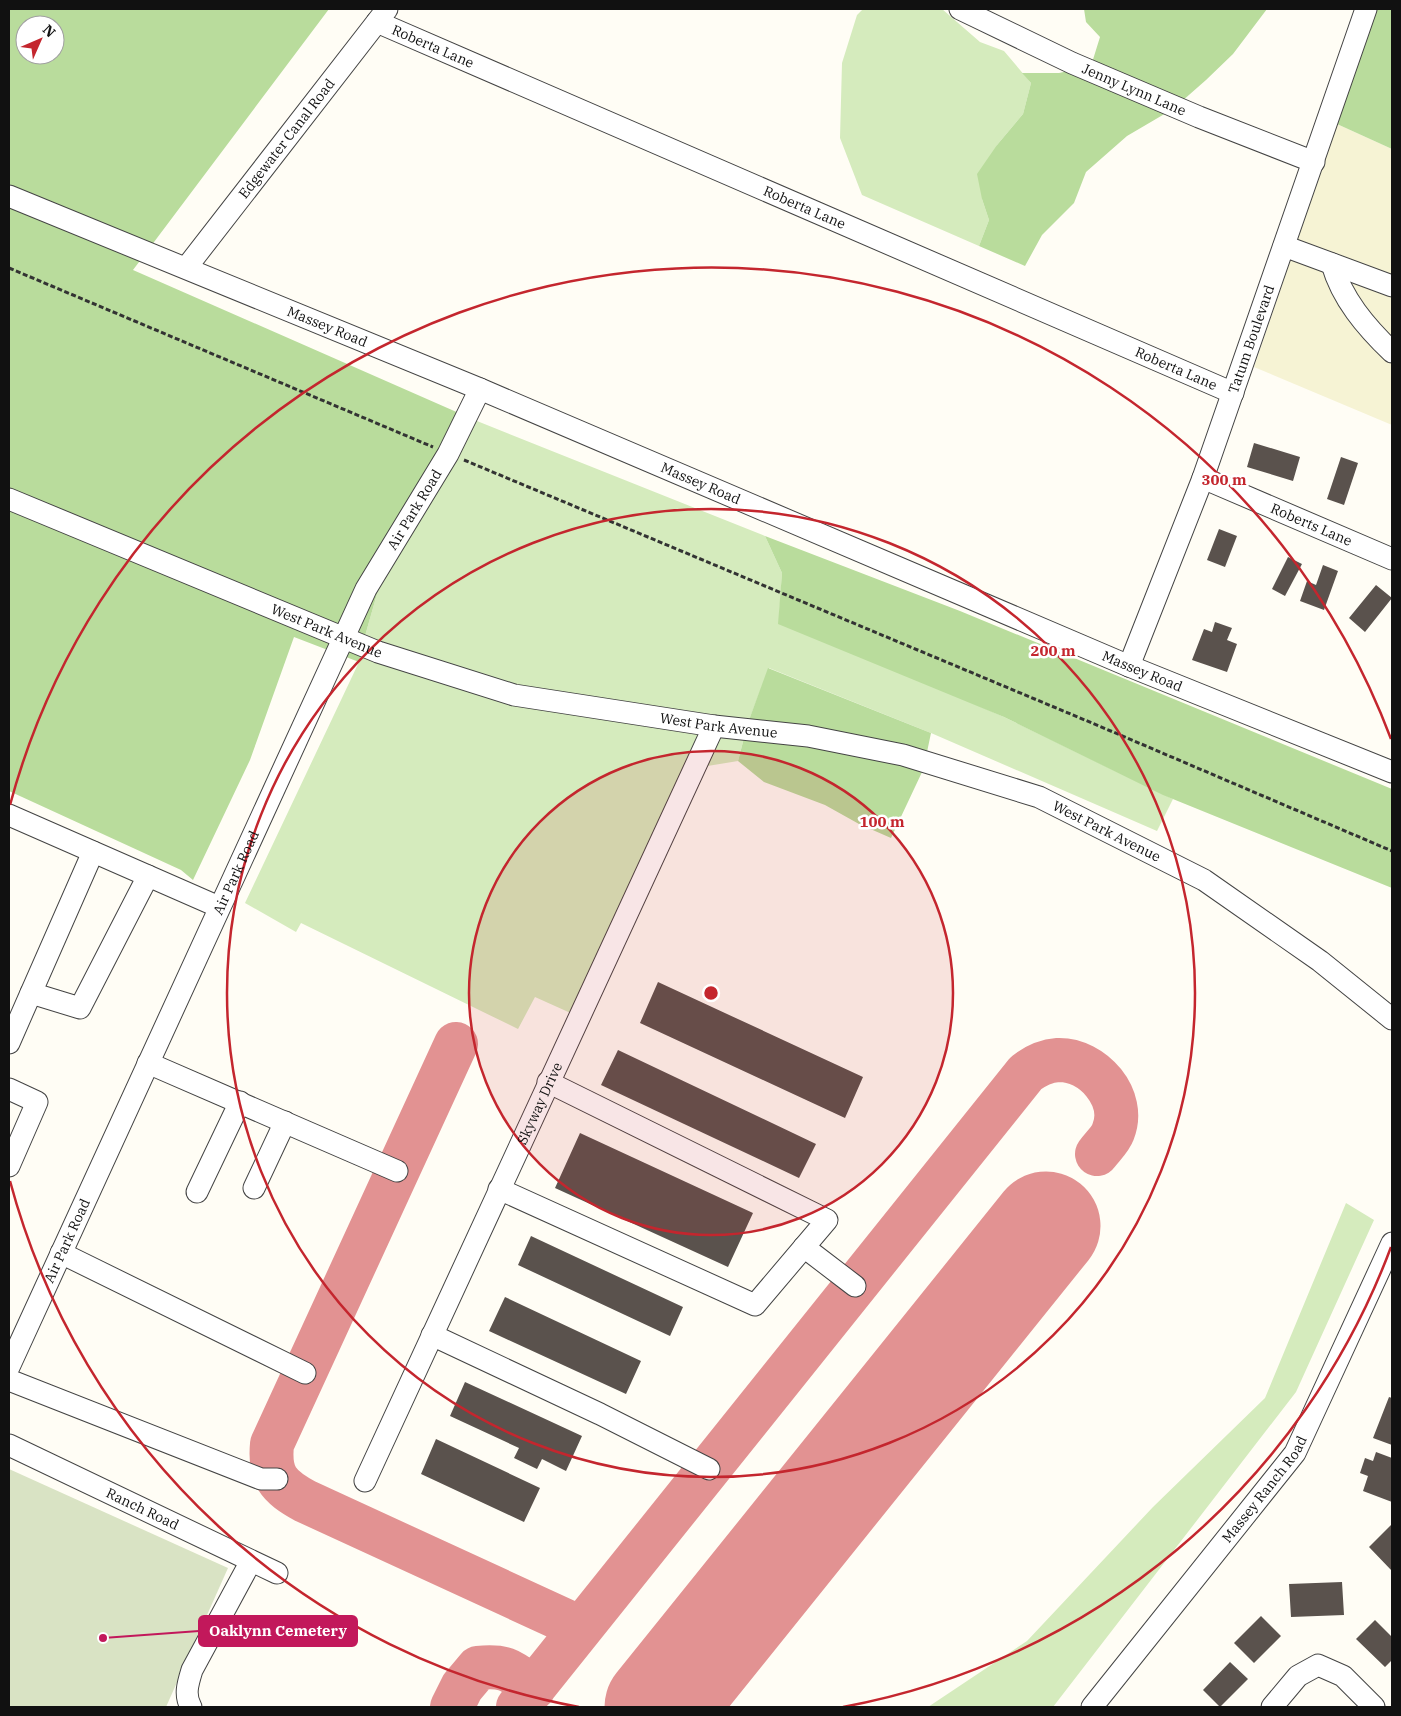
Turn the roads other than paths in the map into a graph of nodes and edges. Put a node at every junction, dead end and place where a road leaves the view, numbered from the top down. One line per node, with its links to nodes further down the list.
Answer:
1 (960, 9): 4 (street, Jenny Lynn Lane)
2 (1366, 9): 4 (street, Tatum Boulevard)
3 (382, 15): 8 (street, Edgewater Canal Road); 12 (street, Roberta Lane)
4 (1314, 162): 6 (street, Tatum Boulevard)
5 (9, 196): 8 (street, Massey Road)
6 (1284, 246): 7 (street); 12 (street, Tatum Boulevard)
7 (1332, 264): 9 (street); 10 (street)
8 (186, 268): 11 (street, Massey Road)
9 (1392, 286)
10 (1392, 352)
11 (480, 389): 16 (street, Air Park Road); 17 (street, Massey Road)
12 (1233, 393): 13 (street, Tatum Boulevard)
13 (1203, 478): 15 (street, Roberts Lane); 17 (street, Tatum Boulevard)
14 (9, 499): 16 (street, West Park Avenue)
15 (1392, 559)
16 (343, 637): 18 (street, West Park Avenue); 23 (street, Air Park Road)
17 (1129, 666): 19 (street, Massey Road)
18 (714, 726): 25 (street, West Park Avenue); 28 (street, Skyway Drive)
19 (1392, 772)
20 (9, 815): 21 (street)
21 (93, 852): 22 (street); 24 (street)
22 (148, 876): 23 (street); 24 (street)
23 (219, 907): 27 (street, Air Park Road)
24 (31, 993): 26 (street)
25 (1392, 1019)
26 (9, 1043)
27 (148, 1063): 30 (street); 39 (street, Air Park Road)
28 (548, 1082): 35 (street, Skyway Drive); 38 (street)
29 (9, 1089): 32 (street)
30 (240, 1102): 31 (street); 36 (street)
31 (284, 1122): 33 (street); 34 (street)
32 (9, 1166)
33 (397, 1172)
34 (254, 1188)
35 (499, 1189): 38 (street); 41 (street, Skyway Drive)
36 (197, 1192)
37 (1392, 1243): 52 (street, Massey Ranch Road)
38 (804, 1247): 40 (street)
39 (61, 1253): 42 (street, Air Park Road); 43 (street)
40 (855, 1286)
41 (432, 1335): 46 (street); 48 (street, Skyway Drive)
42 (9, 1367)
43 (305, 1373)
44 (9, 1380): 47 (street)
45 (9, 1445): 49 (street, Ranch Road)
46 (709, 1469)
47 (276, 1479)
48 (365, 1481)
49 (251, 1561): 50 (street, Ranch Road); 51 (street)
50 (276, 1573)
51 (191, 1707)
52 (1092, 1707)
53 (1272, 1707): 54 (street)
54 (1374, 1707)

